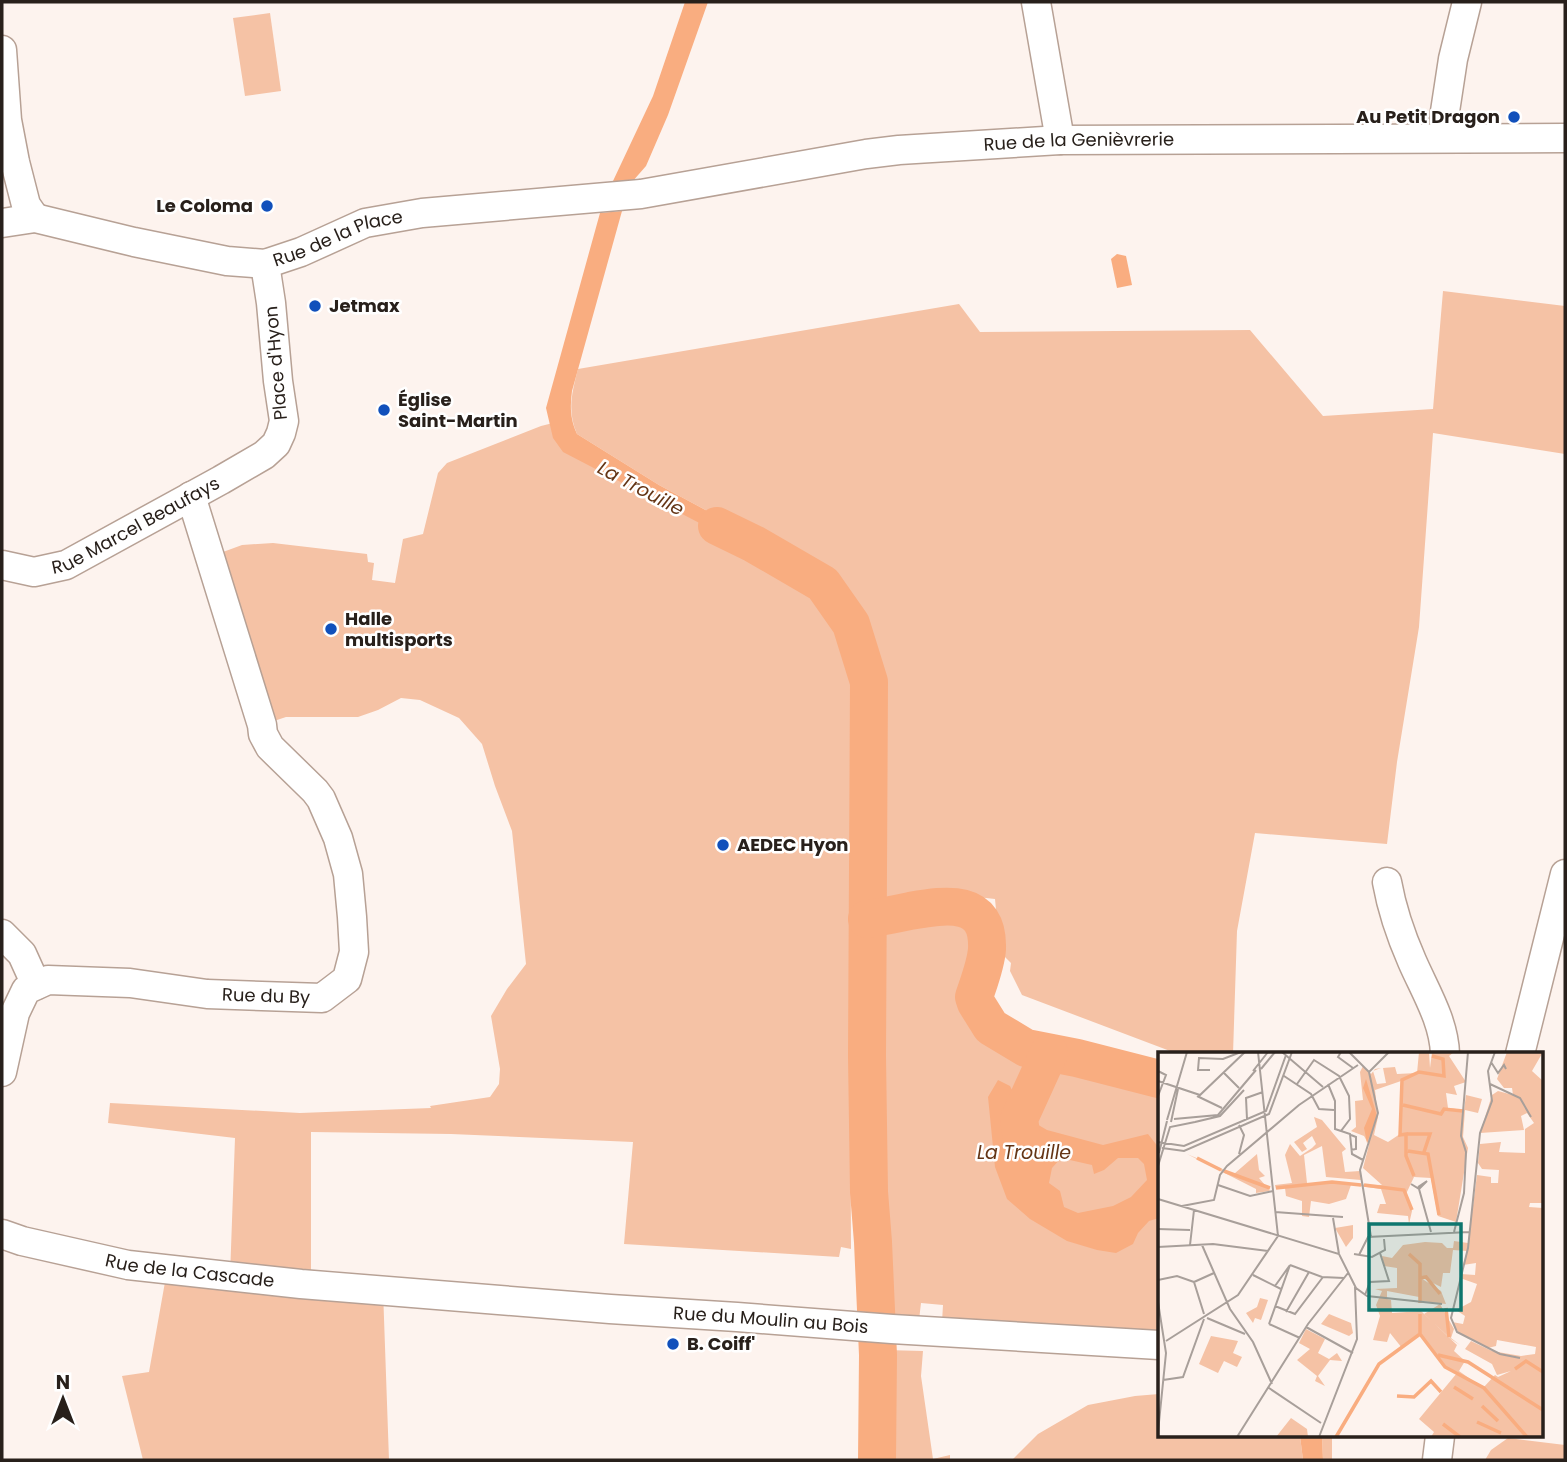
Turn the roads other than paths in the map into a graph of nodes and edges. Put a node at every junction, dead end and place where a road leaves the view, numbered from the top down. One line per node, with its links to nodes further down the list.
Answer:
1 (1037, 2): 7 (street)
2 (1467, 2): 5 (street)
3 (2, 50): 4 (street)
4 (7, 120): 8 (street); 10 (street)
5 (1448, 138): 6 (street, Rue de la Genièvrerie); 7 (street, Rue de la Genièvrerie)
6 (1565, 138)
7 (1060, 140): 9 (street, Rue de la Genièvrerie)
8 (2, 167)
9 (596, 197): 12 (street, Rue de la Place)
10 (35, 218): 11 (street, Rue de la Place); 12 (street, Rue de la Place)
11 (2, 223)
12 (265, 264): 13 (street, Place d'Hyon)
13 (264, 455): 14 (street, Rue Marcel Beaufays)
14 (191, 496): 15 (street, Rue Marcel Beaufays); 19 (street, Rue du By)
15 (2, 565)
16 (1565, 874): 21 (street)
17 (1387, 882): 20 (street)
18 (2, 933): 19 (street)
19 (36, 985): 22 (street)
20 (1445, 1052)
21 (1520, 1052)
22 (2, 1072)
23 (2, 1234): 24 (street, Rue de la Cascade)
24 (383, 1290): 25 (street, Rue du Moulin au Bois)
25 (1158, 1345)
26 (1440, 1438): 27 (street)
27 (1437, 1460)

